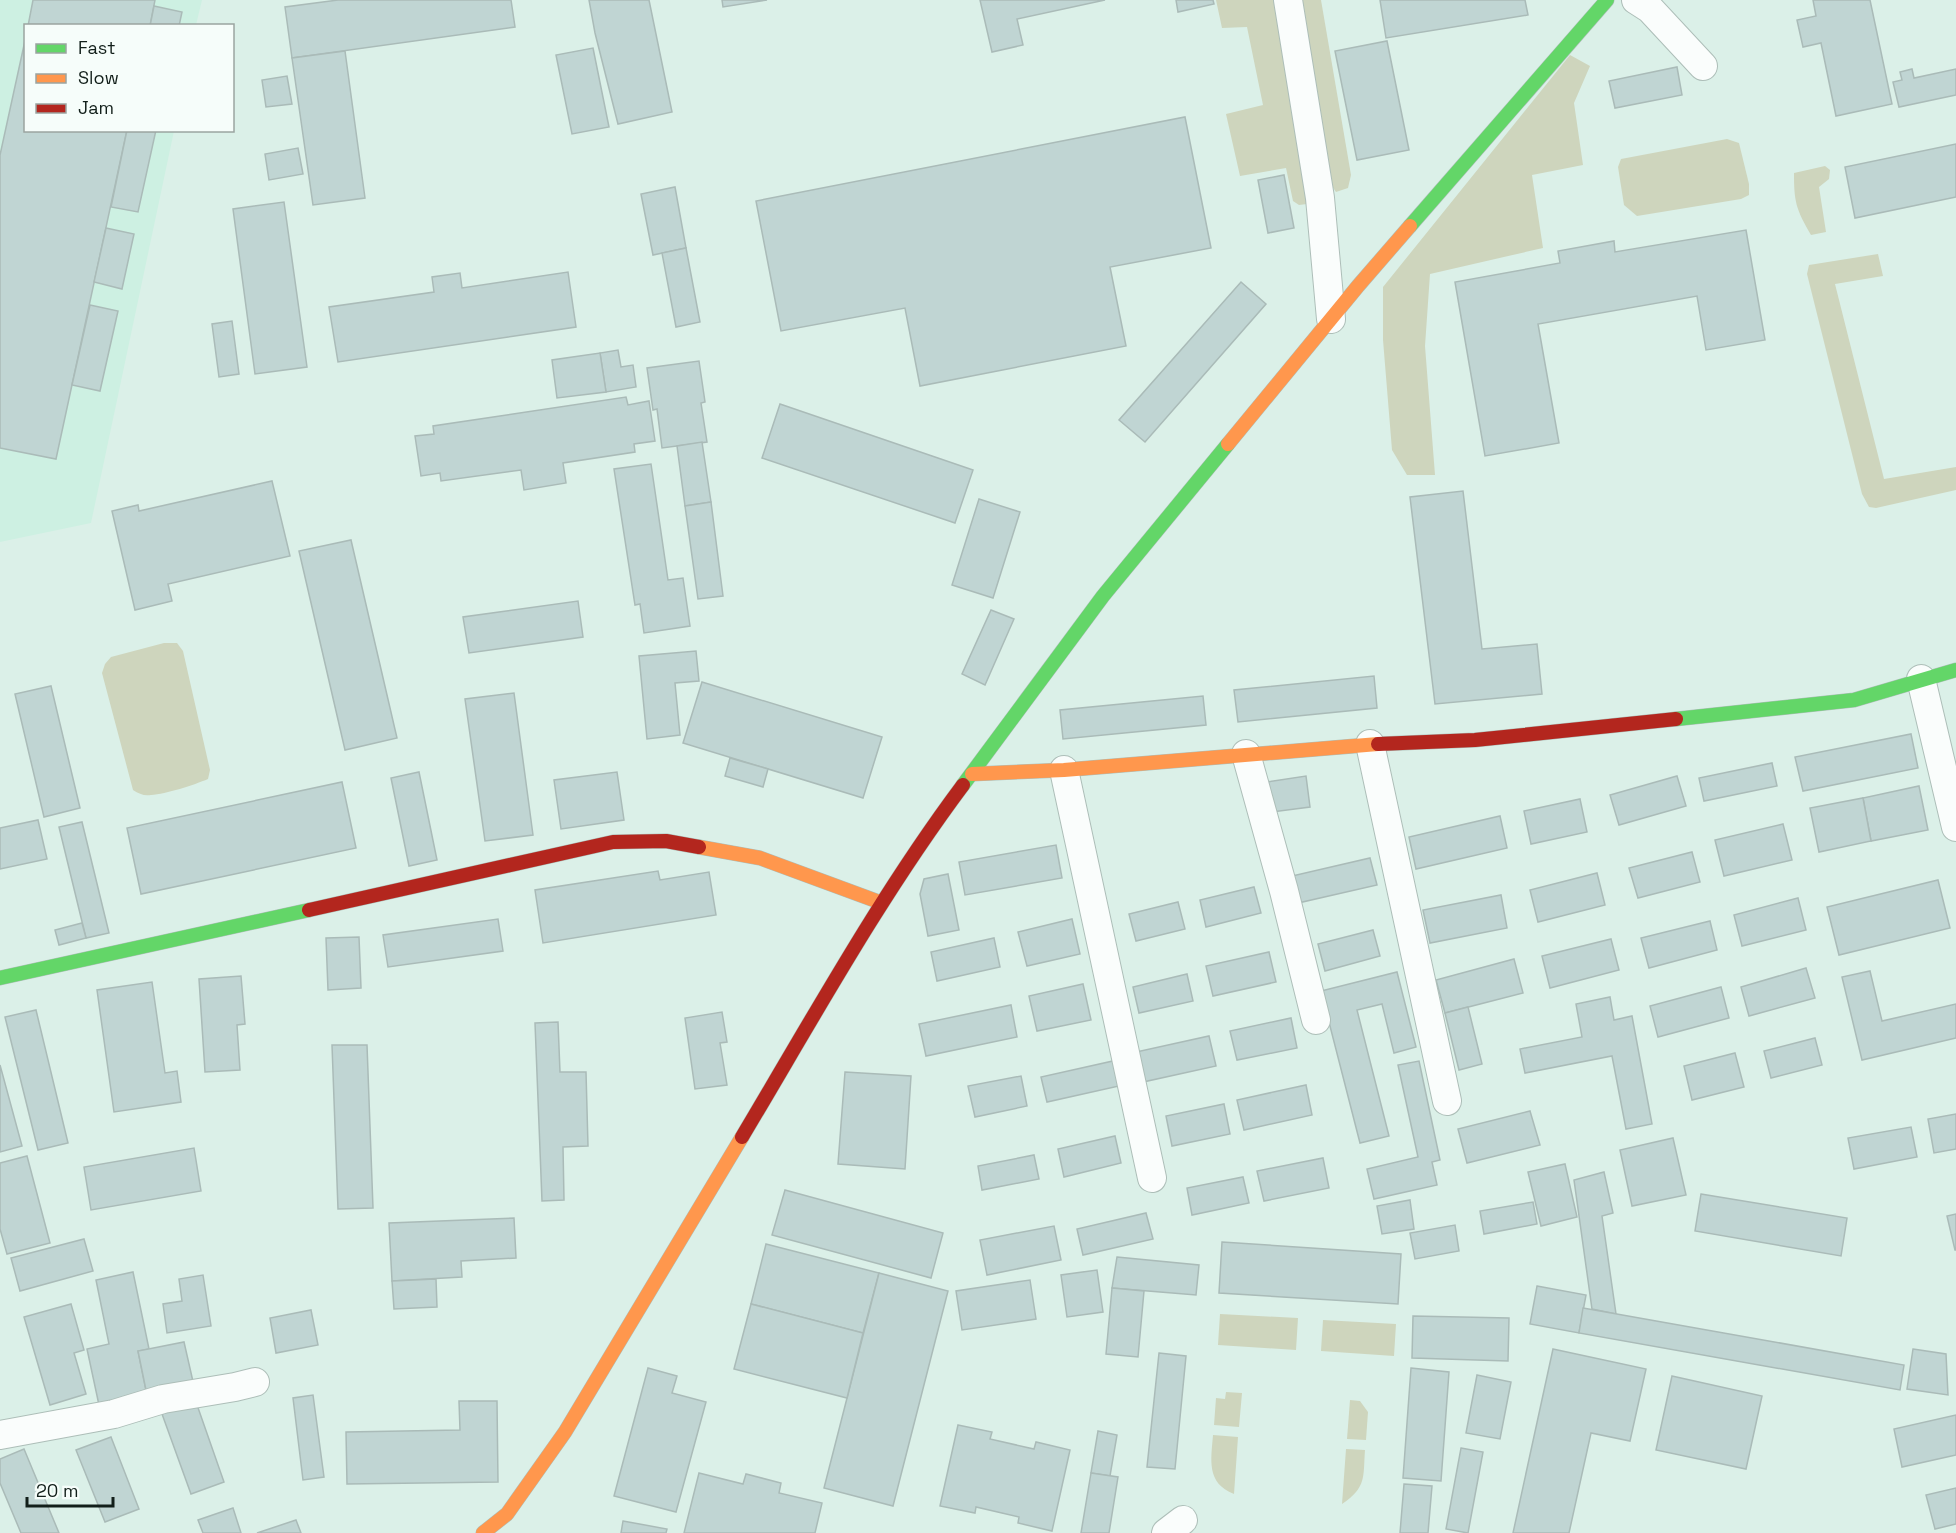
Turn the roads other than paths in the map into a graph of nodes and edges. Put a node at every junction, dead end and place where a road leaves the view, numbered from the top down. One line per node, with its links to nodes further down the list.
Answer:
1 (1288, 0): 5 (street)
2 (1607, 0): 5 (street)
3 (1636, 0): 4 (street)
4 (1703, 66)
5 (1331, 319): 11 (street)
6 (1956, 669): 7 (street)
7 (1921, 679): 8 (street); 12 (street)
8 (1370, 744): 9 (street); 16 (street)
9 (1246, 754): 10 (street); 15 (street)
10 (1064, 770): 11 (street); 17 (street)
11 (972, 774): 13 (street)
12 (1956, 827)
13 (882, 903): 14 (street); 20 (street)
14 (0, 978)
15 (1316, 1020)
16 (1447, 1101)
17 (1152, 1178)
18 (255, 1382): 19 (street)
19 (0, 1435)
20 (483, 1533)

